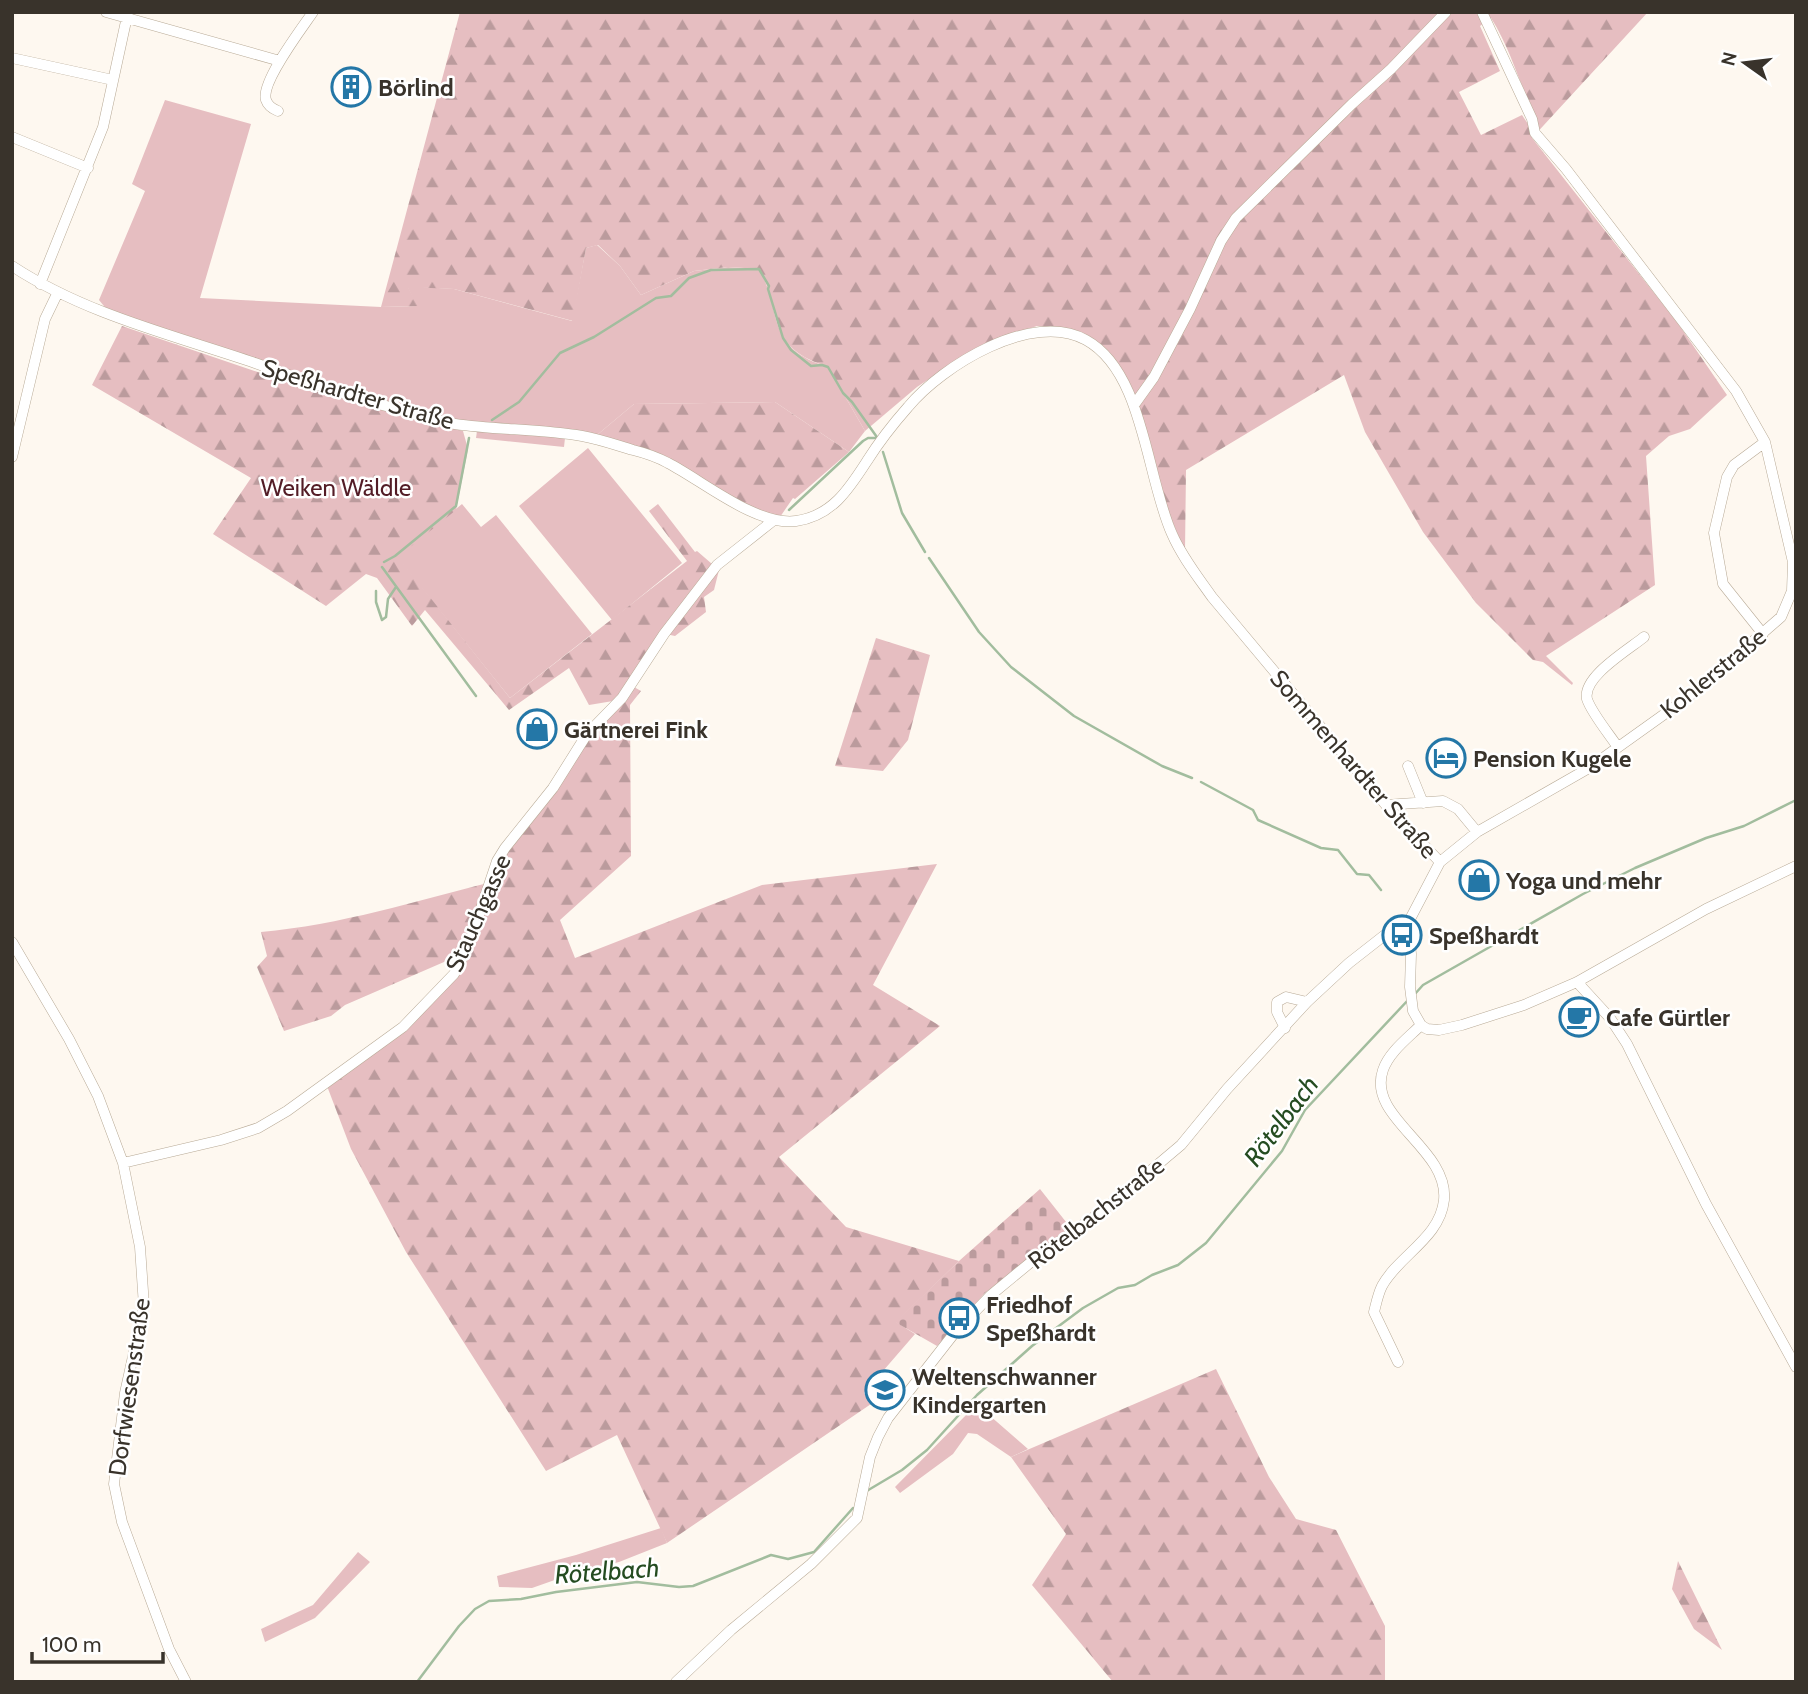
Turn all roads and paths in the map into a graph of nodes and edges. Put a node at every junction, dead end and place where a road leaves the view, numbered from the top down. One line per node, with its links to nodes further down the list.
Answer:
1 (106, 12): 5 (street)
2 (313, 12): 7 (street)
3 (1447, 12): 16 (street)
4 (1482, 12): 17 (street, Kohlerstraße)
5 (127, 16): 7 (street); 8 (street)
6 (12, 58): 8 (street)
7 (280, 61): 9 (street)
8 (113, 80): 11 (street)
9 (278, 111)
10 (12, 137): 11 (street)
11 (88, 168): 13 (street)
12 (12, 266): 13 (street, Speßhardter Straße)
13 (40, 284): 14 (street, Speßhardter Straße)
14 (58, 292): 18 (street); 19 (street, Speßhardter Straße)
15 (1049, 331): 16 (street, Sommenhardter Straße); 19 (street, Speßhardter Straße)
16 (1134, 405): 25 (street, Sommenhardter Straße)
17 (1765, 442): 20 (street, Kohlerstraße); 20 (street)
18 (12, 457)
19 (774, 520): 35 (street, Stauchgasse)
20 (1763, 634): 22 (street, Kohlerstraße)
21 (1644, 637): 22 (street)
22 (1617, 746): 26 (street, Kohlerstraße)
23 (1408, 766): 24 (street)
24 (1423, 803): 25 (street); 26 (street)
25 (1386, 805): 27 (street, Sommenhardter Straße)
26 (1477, 832): 27 (street, Kohlerstraße)
27 (1440, 862): 29 (street, Sommenhardter Straße)
28 (1796, 866): 31 (street)
29 (1408, 923): 32 (street, Rötelbachstraße); 33 (street)
30 (12, 942): 35 (street, Dorfwiesenstraße)
31 (1577, 982): 33 (street); 37 (street)
32 (1307, 1002): 34 (street, Rötelbachstraße); 34 (street)
33 (1421, 1025): 36 (street)
34 (1285, 1028): 39 (street, Rötelbachstraße)
35 (123, 1163): 38 (street, Dorfwiesenstraße)
36 (1398, 1362)
37 (1796, 1367)
38 (186, 1682)
39 (676, 1682)

